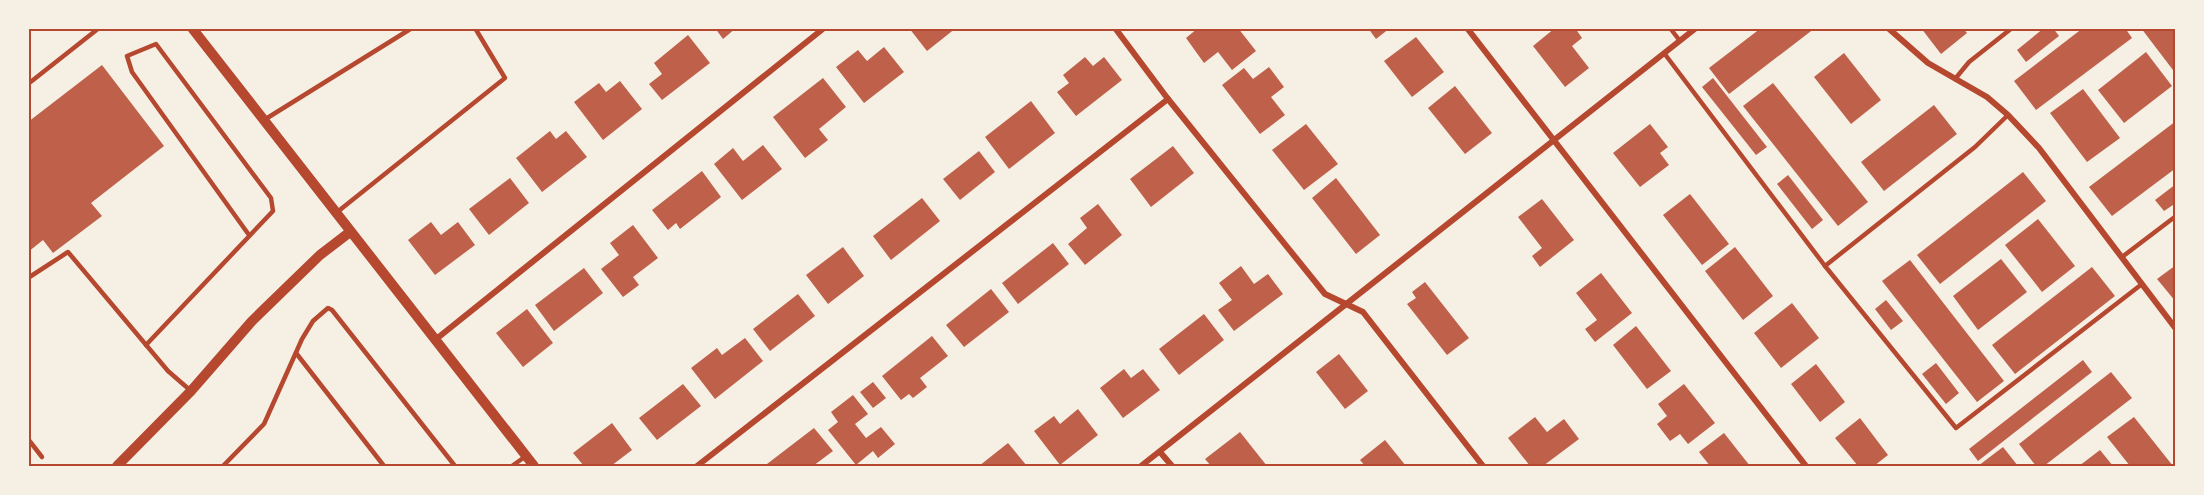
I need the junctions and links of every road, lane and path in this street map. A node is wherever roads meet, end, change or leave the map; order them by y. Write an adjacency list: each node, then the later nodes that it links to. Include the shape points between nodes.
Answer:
1 (99, 28): 15 (lane)
2 (192, 28): 18 (street)
3 (411, 28): 18 (lane)
4 (475, 28): 20 (lane, via 505,78)
5 (824, 28): 30 (street)
6 (1115, 28): 16 (street)
7 (1467, 28): 19 (street)
8 (1670, 28): 12 (lane)
9 (1696, 28): 12 (street)
10 (1888, 28): 14 (street, via 1928,63)
11 (2012, 28): 14 (lane, via 1969,62)
12 (1680, 41): 13 (street)
13 (1664, 53): 19 (street); 25 (lane)
14 (1955, 79): 17 (street)
15 (28, 84)
16 (1168, 99): 28 (street, via 1325,294); 44 (street)
17 (2008, 115): 24 (street, via 2039,148); 25 (lane, via 1975,147)
18 (264, 120): 20 (street)
19 (1554, 141): 28 (street); 48 (street)
20 (336, 213): 22 (street)
21 (2175, 216): 24 (lane)
22 (350, 232): 30 (street); 33 (street, via 252,321)
23 (249, 236): 23 (lane, via 273,211 271,198 156,44 127,56 132,72); 31 (lane)
24 (2122, 257): 27 (street)
25 (1825, 266): 27 (lane, via 1956,428)
26 (28, 278): 31 (lane, via 68,252)
27 (2142, 284): 29 (street)
28 (1346, 304): 35 (street); 47 (street, via 1363,312)
29 (2175, 329)
30 (435, 340): 36 (street)
31 (146, 345): 33 (lane)
32 (296, 354): 39 (lane, via 264,424); 40 (lane); 41 (lane, via 313,321 328,308 332,310)
33 (191, 391): 38 (street)
34 (28, 439): 37 (lane)
35 (1160, 452): 45 (street); 46 (street)
36 (526, 456): 42 (lane); 43 (street)
37 (42, 457)
38 (123, 465)
39 (223, 466)
40 (384, 466)
41 (455, 466)
42 (512, 466)
43 (534, 466)
44 (698, 466)
45 (1141, 466)
46 (1172, 466)
47 (1483, 466)
48 (1806, 466)

